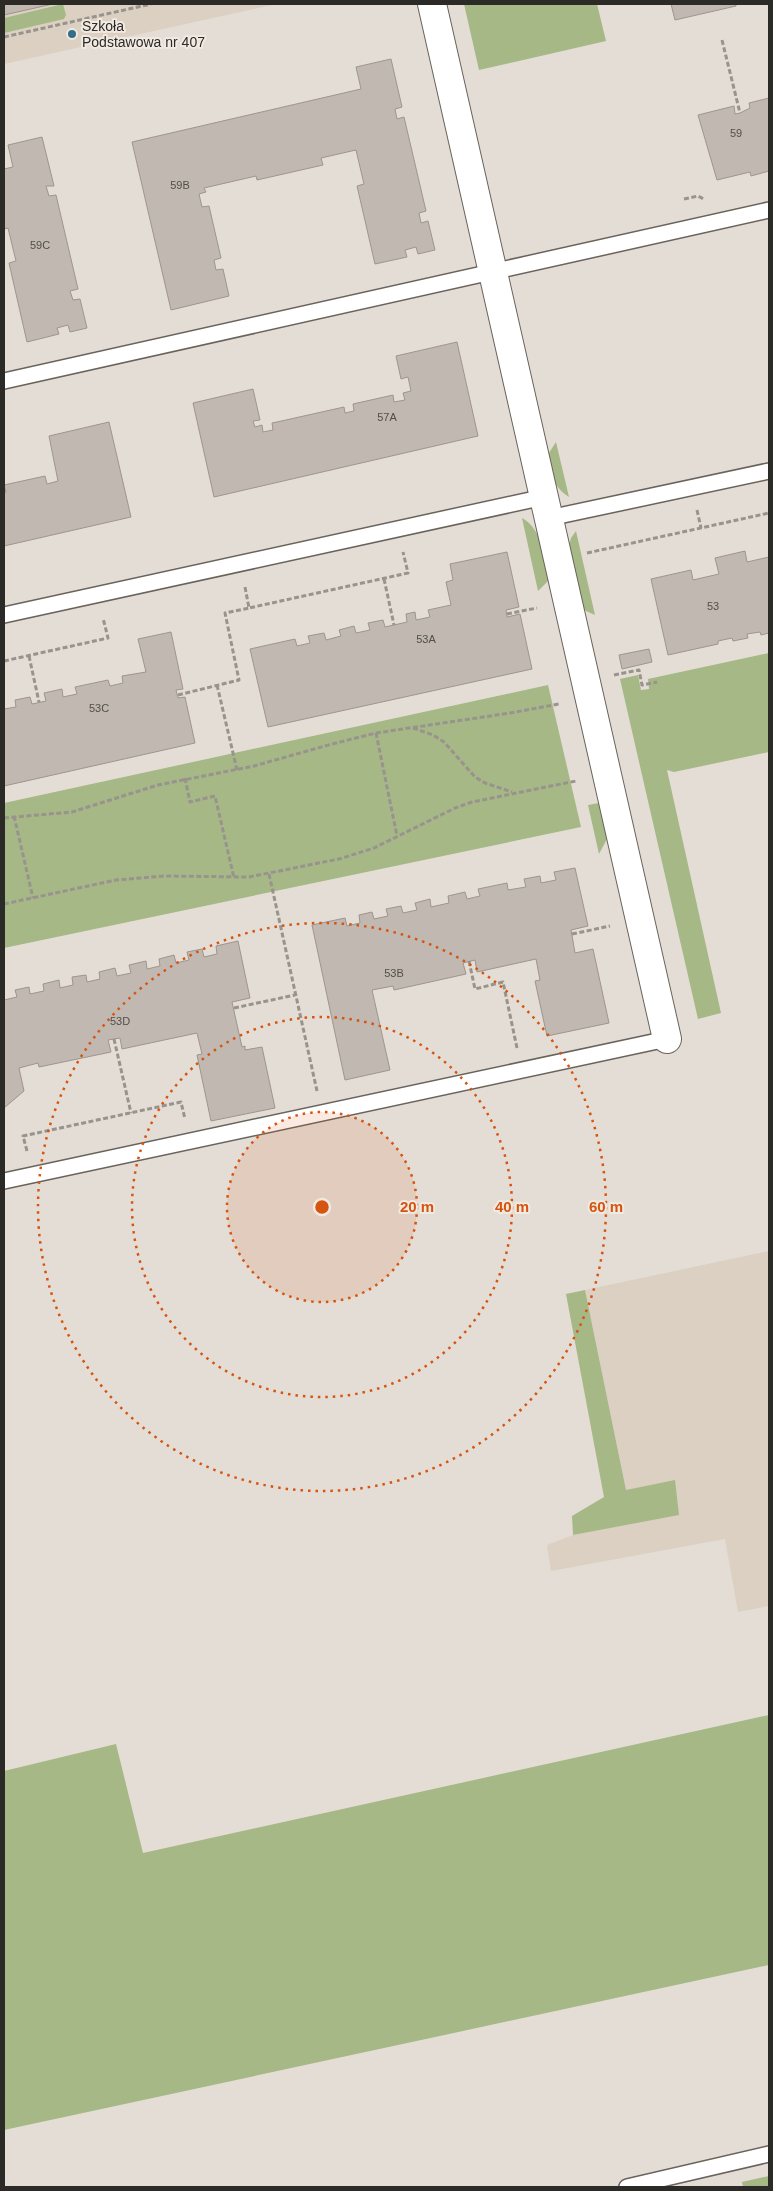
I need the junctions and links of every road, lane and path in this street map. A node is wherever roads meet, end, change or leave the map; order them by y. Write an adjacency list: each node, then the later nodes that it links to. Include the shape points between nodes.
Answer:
1 (151, 4): 3 (path)
2 (432, 4): 7 (street)
3 (4, 37)
4 (722, 40): 5 (path)
5 (740, 113)
6 (769, 210): 7 (lane)
7 (492, 272): 8 (lane); 10 (street)
8 (4, 381)
9 (769, 471): 10 (lane)
10 (546, 508): 20 (lane); 49 (street)
11 (769, 513): 13 (path)
12 (402, 546): 14 (path, via 408,573)
13 (586, 553)
14 (384, 579): 16 (path); 21 (path)
15 (243, 581): 16 (path)
16 (249, 608): 26 (path, via 225,613 240,680)
17 (537, 608): 19 (path)
18 (102, 611): 22 (path, via 108,638)
19 (507, 614)
20 (4, 615)
21 (394, 625)
22 (29, 656): 23 (path); 28 (path)
23 (4, 661)
24 (614, 675): 25 (path, via 639,670 642,685)
25 (657, 682)
26 (217, 685): 27 (path); 32 (path)
27 (178, 694)
28 (39, 702)
29 (559, 704): 30 (path)
30 (410, 728): 31 (path); 35 (path, via 434,735 444,742 475,777 495,788)
31 (376, 733): 32 (path); 38 (path)
32 (236, 770): 33 (path)
33 (184, 778): 36 (path, via 72,812); 40 (path, via 190,802 215,796)
34 (576, 781): 35 (path)
35 (515, 792): 38 (path, via 455,808)
36 (14, 816): 37 (path); 41 (path)
37 (4, 818)
38 (397, 836): 39 (path, via 356,854)
39 (269, 874): 40 (path); 46 (path)
40 (234, 878): 41 (path, via 186,876 116,880)
41 (33, 898): 42 (path)
42 (4, 904)
43 (610, 926): 44 (path)
44 (572, 934)
45 (469, 961): 50 (path, via 475,988 503,982)
46 (296, 995): 47 (path); 51 (path)
47 (234, 1008)
48 (114, 1039): 52 (path)
49 (667, 1039): 55 (lane)
50 (518, 1054)
51 (318, 1097)
52 (131, 1113): 53 (path, via 181,1102); 54 (path, via 23,1136)
53 (186, 1125)
54 (28, 1159)
55 (4, 1182)
56 (769, 2154): 57 (lane)
57 (627, 2187)

